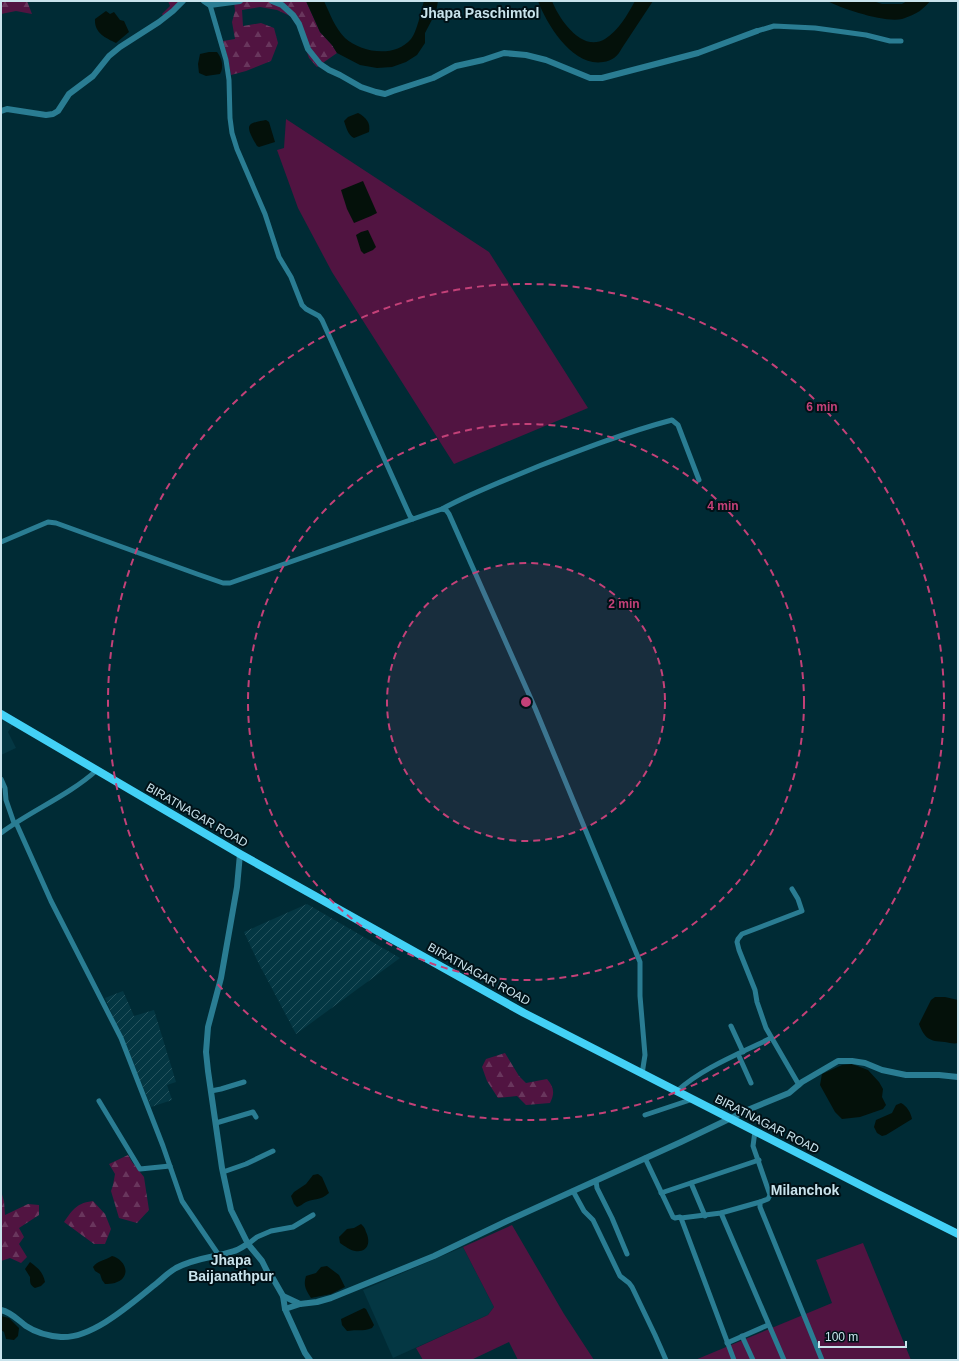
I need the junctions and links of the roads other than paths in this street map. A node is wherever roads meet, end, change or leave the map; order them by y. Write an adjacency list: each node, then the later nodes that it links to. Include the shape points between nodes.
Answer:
1 (183, 1): 8 (street, via 159,22 109,56 94,76 70,94 58,111 46,115 7,109)
2 (204, 1): 5 (street)
3 (240, 1): 5 (street)
4 (272, 1): 6 (street, via 282,5 300,24 308,50 320,64 361,87 385,94 433,78 456,66 504,53 546,60 590,78 602,78 698,53)
5 (210, 5): 11 (street, via 226,60 232,133 270,227 279,257 291,277 302,305 322,320)
6 (757, 31): 7 (street, via 774,26 815,28)
7 (901, 41)
8 (1, 111)
9 (699, 480): 10 (street, via 678,425 672,420 571,454 484,488)
10 (442, 509): 11 (street); 23 (street, via 449,514 535,708 640,962 645,1055)
11 (413, 519): 12 (street, via 230,583 191,572 56,523 48,522)
12 (1, 542)
13 (1, 714): 14 (main road, BIRATNAGAR ROAD)
14 (97, 770): 16 (street, via 75,788); 18 (main road, BIRATNAGAR ROAD)
15 (1, 779): 16 (street)
16 (14, 823): 17 (street); 40 (street, via 118,1033)
17 (1, 833)
18 (240, 854): 23 (main road, BIRATNAGAR ROAD, via 524,1013); 28 (street, via 237,887 222,971 208,1027 206,1052)
19 (792, 889): 21 (street, via 802,911 742,934 737,942)
20 (731, 1026): 22 (street)
21 (771, 1038): 22 (street); 27 (street)
22 (740, 1053): 26 (street); 29 (street, via 707,1069)
23 (642, 1074): 29 (main road, BIRATNAGAR ROAD)
24 (958, 1077): 27 (street, via 900,1074 866,1064 838,1061)
25 (244, 1082): 28 (street)
26 (751, 1083)
27 (799, 1085): 34 (street, via 789,1093)
28 (211, 1091): 35 (street)
29 (677, 1091): 30 (main road, BIRATNAGAR ROAD)
30 (693, 1099): 32 (street); 34 (main road, BIRATNAGAR ROAD)
31 (99, 1101): 40 (street, via 140,1169)
32 (645, 1115)
33 (256, 1117): 35 (street, via 253,1112)
34 (731, 1119): 36 (main road, BIRATNAGAR ROAD); 38 (street)
35 (216, 1124): 41 (street)
36 (755, 1131): 39 (street, via 753,1146); 51 (main road, BIRATNAGAR ROAD)
37 (273, 1151): 41 (street)
38 (645, 1158): 42 (street); 45 (street)
39 (759, 1160): 43 (street); 46 (street, via 770,1195 768,1199)
40 (170, 1166): 53 (street, via 182,1201)
41 (223, 1172): 52 (street, via 231,1210)
42 (596, 1181): 44 (street); 54 (street)
43 (691, 1183): 45 (street); 49 (street)
44 (573, 1191): 56 (street, via 434,1256 331,1298); 63 (street, via 584,1211 593,1220 620,1276 632,1287)
45 (661, 1193): 50 (street, via 673,1217)
46 (760, 1202): 47 (street); 67 (street)
47 (721, 1213): 49 (street); 59 (street)
48 (313, 1215): 52 (street, via 293,1226 257,1237)
49 (704, 1216): 50 (street)
50 (681, 1218): 61 (street)
51 (958, 1234)
52 (248, 1244): 53 (street, via 235,1251); 55 (street, via 262,1261)
53 (218, 1254): 58 (street, via 174,1269 110,1319 91,1330 75,1335 61,1337 34,1330 9,1312)
54 (627, 1254)
55 (283, 1296): 56 (street); 57 (street)
56 (300, 1304): 57 (street)
57 (285, 1309): 62 (street)
58 (1, 1310)
59 (768, 1325): 60 (street); 66 (street)
60 (742, 1336): 61 (street); 65 (street)
61 (727, 1343): 64 (street)
62 (310, 1360)
63 (666, 1360)
64 (734, 1360)
65 (753, 1360)
66 (784, 1360)
67 (822, 1360)

